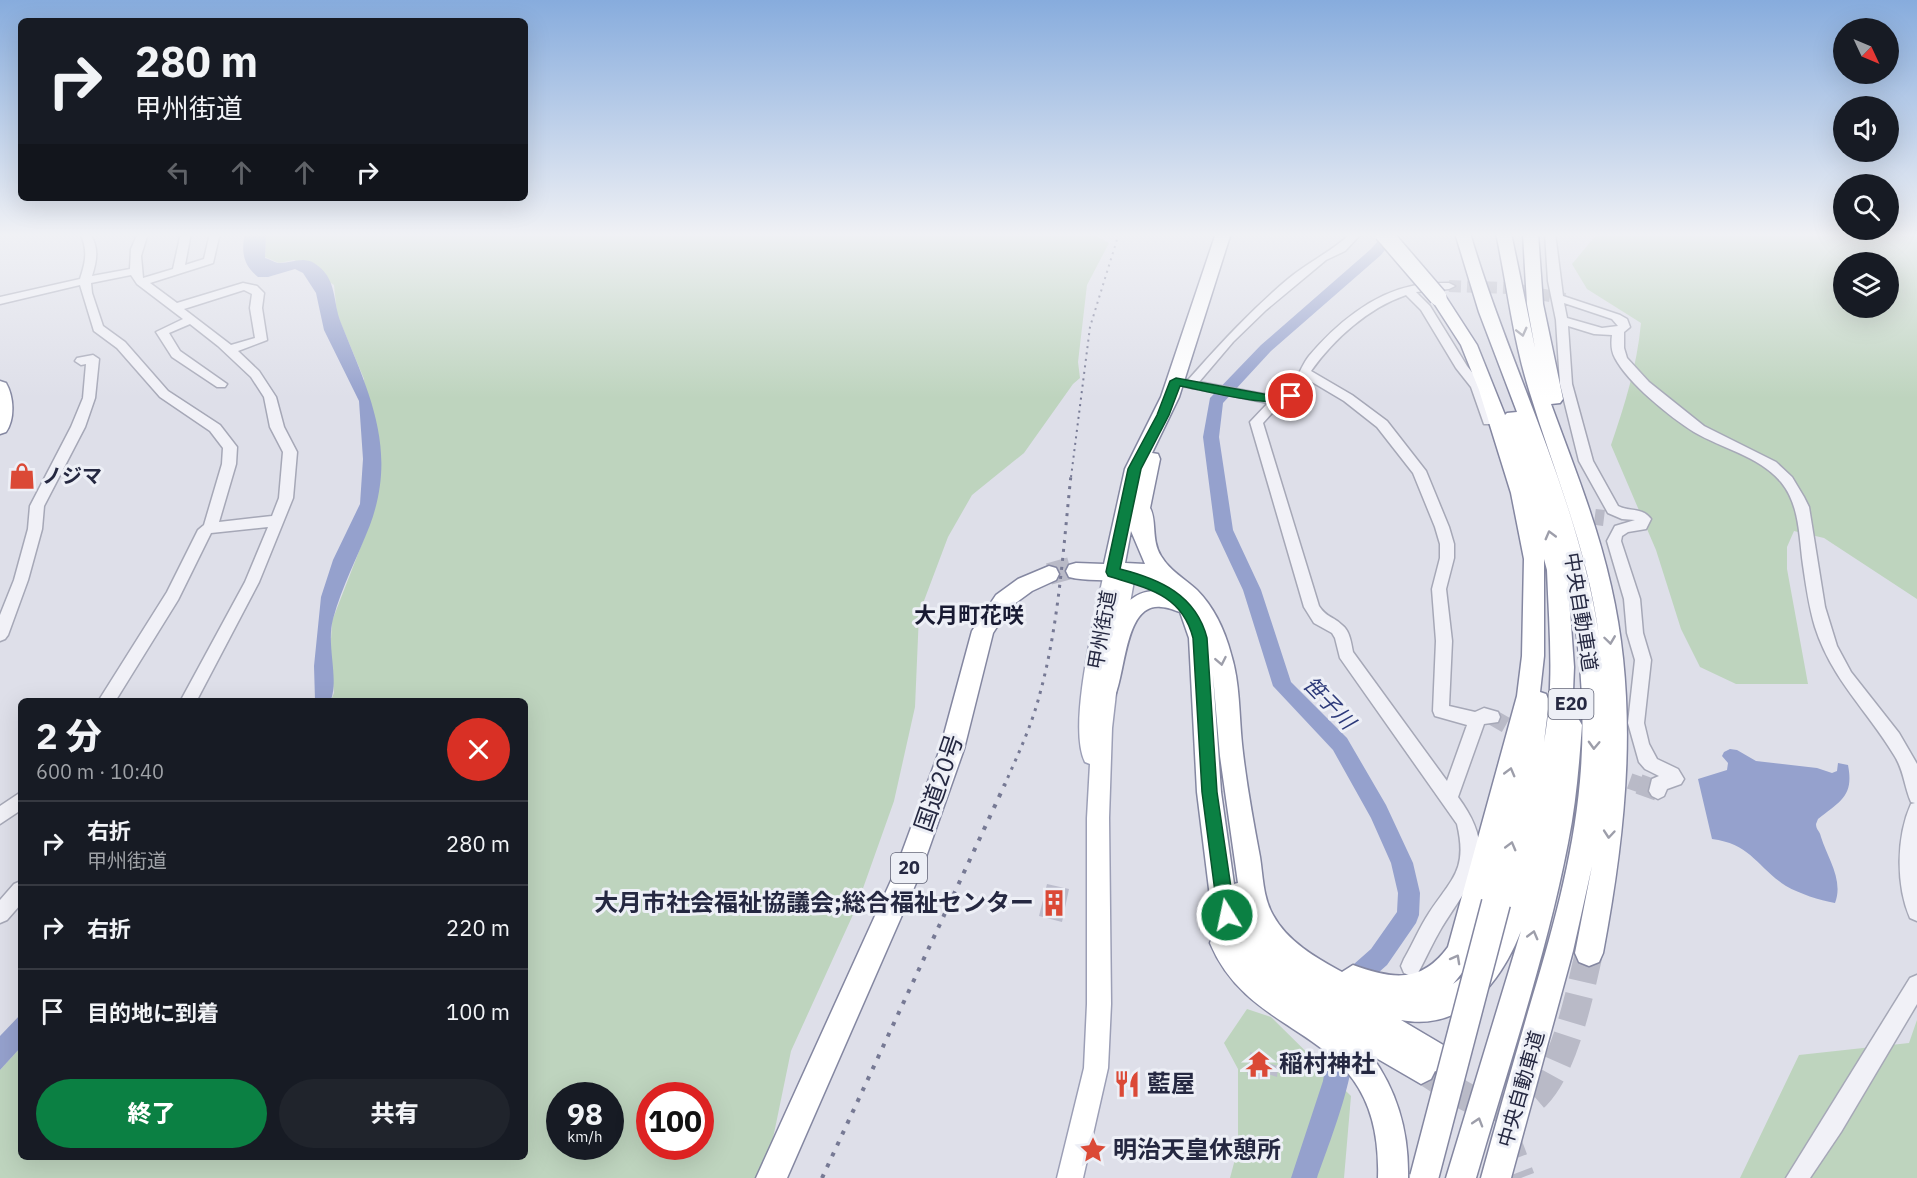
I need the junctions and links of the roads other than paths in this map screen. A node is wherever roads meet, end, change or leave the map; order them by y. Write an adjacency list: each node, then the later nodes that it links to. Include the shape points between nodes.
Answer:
1 (55, 288): 18 (street)
2 (86, 288): 36 (street, via 98,328 121,345 164,394 215,428 230,447 229,464)
3 (151, 288): 19 (street)
4 (237, 288): 19 (street)
5 (253, 288): 23 (street, via 258,292 261,340)
6 (1209, 288): 26 (highway, 甲州街道)
7 (1284, 288): 26 (street)
8 (1440, 288): 16 (highway, bridge)
9 (1468, 288): 39 (highway, 中央自動車道 / E20, one-way to 9, via 1539,498)
10 (1479, 288): 32 (highway, 中央自動車道 / E20)
11 (1502, 288): 32 (highway, via 1506,338)
12 (1513, 288): 44 (highway, one-way to 44, via 1528,356 1577,500)
13 (1534, 288): 44 (highway, via 1558,417 1593,536)
14 (1556, 288): 21 (street)
15 (1408, 290): 16 (street); 25 (street, via 1381,302 1337,333); 33 (street, via 1426,308 1477,386)
16 (1444, 292): 38 (highway, via 1478,365 1512,461)
17 (1565, 299): 22 (street, via 1616,317 1624,327)
18 (0, 301)
19 (175, 308): 20 (street)
20 (192, 319): 23 (street); 27 (street, via 162,332 176,354)
21 (1562, 320): 22 (street, via 1596,330); 49 (street, via 1566,384 1586,461 1613,509 1644,519 1641,525 1623,527 1614,535 1614,541 1632,599 1635,633 1643,660 1636,723 1641,744 1651,764 1675,779 1658,784)
22 (1618, 331): 50 (street, via 1616,346 1622,361 1673,411 1764,461 1795,491 1802,507 1826,638 1839,666 1891,733 1910,766)
23 (229, 350): 35 (street, via 264,385 277,427 290,452 289,484)
24 (81, 361): 45 (street, via 93,359 89,398 37,506 21,580)
25 (1304, 372): 29 (street, via 1291,396); 51 (street, via 1382,424 1419,471 1447,544 1439,589 1444,641 1441,711 1484,718)
26 (1184, 383): 29 (street); 30 (highway, 甲州街道)
27 (221, 384)
28 (0, 387): 31 (highway, via 4,408)
29 (1273, 399): 51 (street, via 1271,409 1256,422 1312,606 1319,619 1342,636 1351,663)
30 (1163, 415): 34 (highway, 甲州街道); 37 (highway, 甲州街道, via 1134,469)
31 (0, 428)
32 (1545, 462): 69 (highway, 中央自動車道 / E20, one-way to 69, via 1587,618 1594,750 1572,901)
33 (1505, 469)
34 (1145, 484): 40 (highway, 甲州街道); 42 (highway, via 1143,538 1154,562)
35 (278, 521): 36 (street); 48 (street, via 252,582)
36 (210, 528): 47 (street, via 205,530 169,604)
37 (1122, 531): 40 (highway, 甲州街道); 40 (highway, via 1105,554 1077,569)
38 (1534, 552): 62 (highway, one-way to 38, via 1440,979 1452,968 1466,939 1528,696 1533,656); 67 (highway, one-way to 38, bridge, via 1535,736 1541,658)
39 (1557, 565): 62 (highway, via 1563,652 1559,718 1519,898 1497,956 1485,976 1466,993 1451,1002); 68 (highway, 中央自動車道 / E20, one-way to 39, via 1539,912 1565,789 1571,700 1566,613)
40 (1122, 572): 42 (highway, via 1143,570); 43 (highway, via 1155,585); 46 (main road, 甲州街道); 55 (main road, 甲州街道, via 1088,714)
41 (1049, 574): 64 (highway, 国道20号 / 20, via 1003,601 984,631 952,749 907,874)
42 (1170, 580): 60 (highway, one-way to 60, via 1204,614 1223,666 1236,793 1233,866 1244,919 1261,950)
43 (1183, 605): 46 (highway, via 1155,597 1132,607 1122,627); 60 (highway, via 1200,638 1209,792 1204,840 1209,898 1219,937 1254,984)
44 (1606, 613): 59 (highway, one-way to 59, via 1615,679 1613,800 1601,898)
45 (0, 635)
46 (1106, 691): 55 (main road, 甲州街道)
47 (108, 698)
48 (190, 698)
49 (1658, 791)
50 (1917, 796)
51 (1449, 799): 62 (street, via 1465,821 1472,846 1471,863 1459,888 1438,915)
52 (18, 802): 54 (street)
53 (1917, 810): 57 (street, via 1909,860 1909,881)
54 (0, 816)
55 (1098, 818): 65 (main road, 甲州街道, via 1096,1068)
56 (12, 893): 58 (street)
57 (1917, 912)
58 (0, 914)
59 (1589, 953)
60 (1298, 980): 62 (highway, via 1397,1007); 63 (highway); 66 (highway, via 1324,1031 1371,1077 1389,1119 1394,1142)
61 (1917, 985): 70 (street)
62 (1413, 988)
63 (1424, 1060)
64 (771, 1178)
65 (1070, 1178)
66 (1393, 1178)
67 (1424, 1178)
68 (1461, 1178)
69 (1496, 1178)
70 (1797, 1178)

